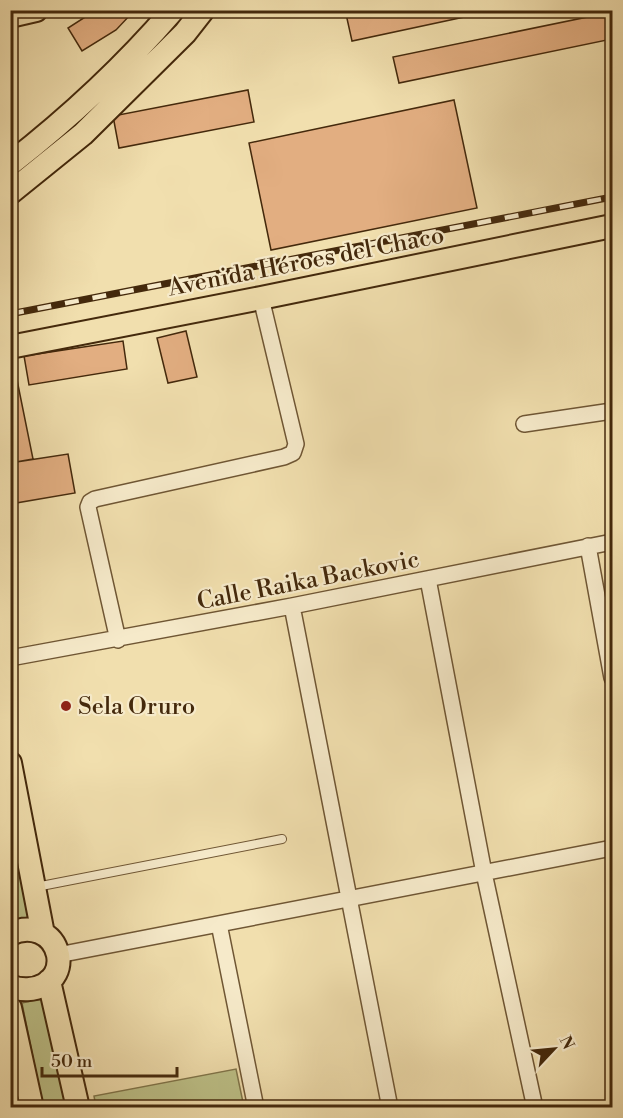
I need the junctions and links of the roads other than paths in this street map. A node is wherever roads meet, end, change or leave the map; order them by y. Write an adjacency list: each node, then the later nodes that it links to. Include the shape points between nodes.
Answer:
1 (36, 10): 4 (main road)
2 (173, 10): 5 (main road, via 131,57)
3 (203, 10): 6 (main road, via 185,33 83,134)
4 (10, 16)
5 (10, 164)
6 (10, 193)
7 (612, 226): 8 (main road, Avenida Héroes del Chaco)
8 (261, 298): 9 (main road, Avenida Héroes del Chaco); 16 (street, via 296,444 293,453 90,501 88,507)
9 (10, 347)
10 (612, 411): 11 (street)
11 (524, 424)
12 (612, 542): 13 (street, Calle Raika Backovic)
13 (588, 546): 14 (street, Calle Raika Backovic); 18 (street)
14 (428, 579): 15 (street, Calle Raika Backovic); 22 (street)
15 (292, 606): 16 (street, Calle Raika Backovic); 24 (street)
16 (118, 640): 17 (street, Calle Raika Backovic)
17 (10, 658)
18 (612, 678)
19 (10, 762): 23 (main road)
20 (282, 839): 23 (lane)
21 (612, 848): 22 (street)
22 (484, 873): 24 (street); 36 (street)
23 (34, 888): 27 (main road)
24 (349, 898): 25 (street); 35 (street)
25 (219, 924): 28 (street); 34 (street)
26 (10, 934): 27 (main road, via 28,929)
27 (43, 934): 28 (main road)
28 (58, 955): 29 (main road)
29 (50, 981): 30 (main road, via 27,991); 33 (main road)
30 (10, 986)
31 (10, 1008): 32 (main road)
32 (32, 1107)
33 (78, 1107)
34 (256, 1107)
35 (390, 1107)
36 (535, 1107)

